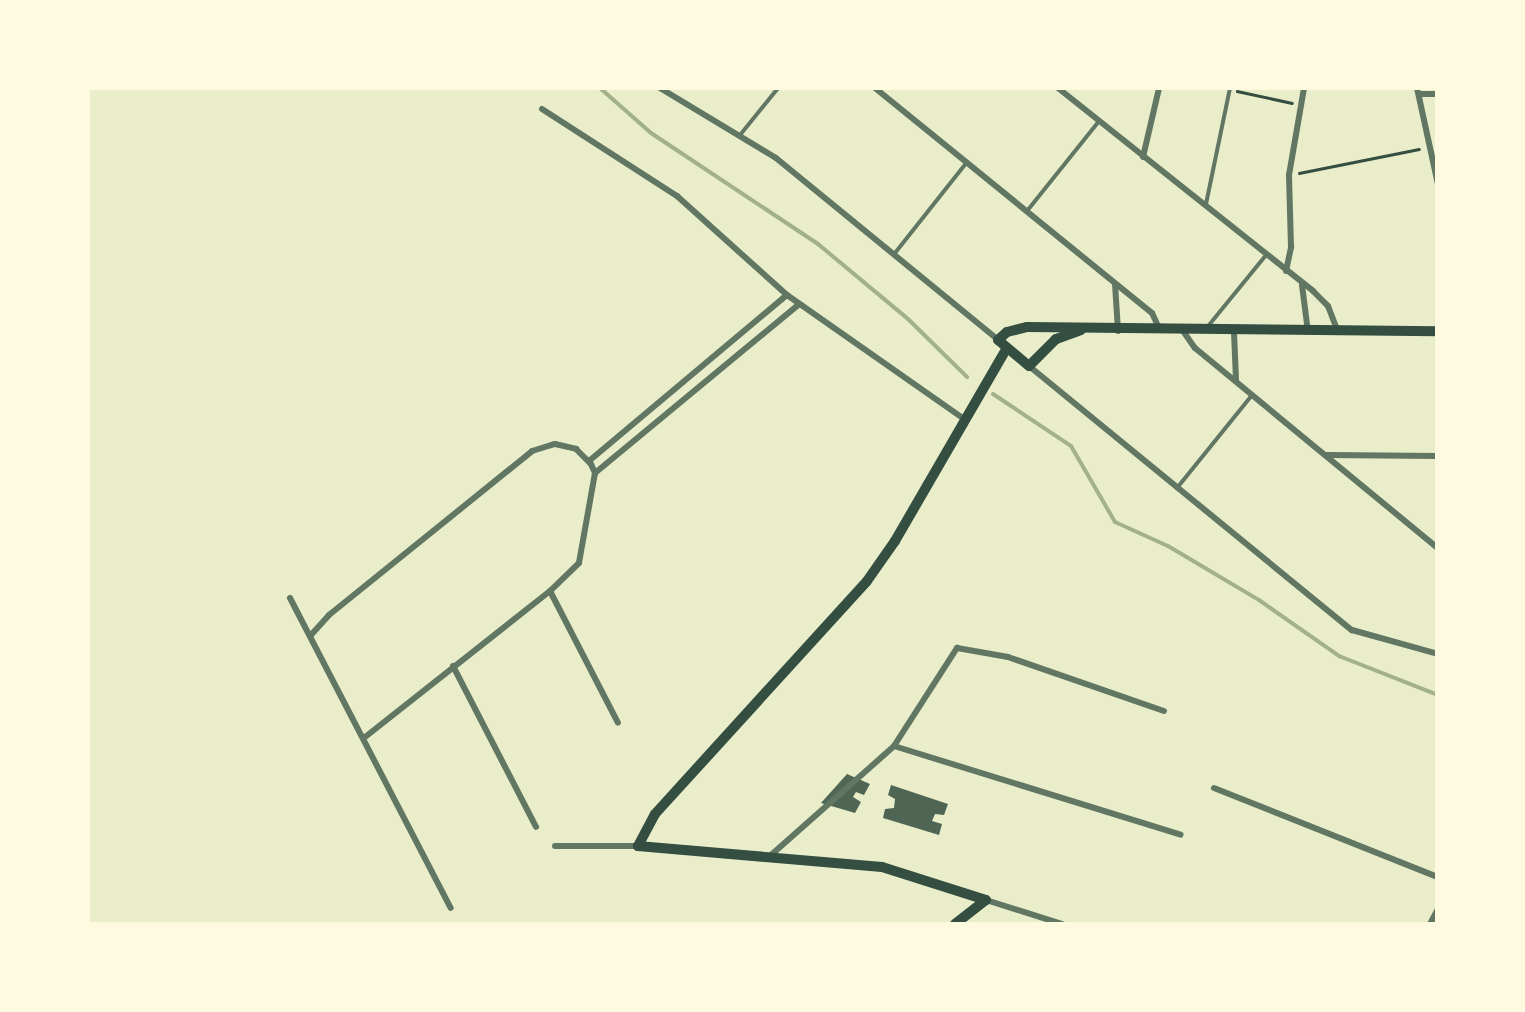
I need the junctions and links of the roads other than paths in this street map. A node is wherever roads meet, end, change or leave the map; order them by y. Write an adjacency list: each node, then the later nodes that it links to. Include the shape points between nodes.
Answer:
1 (662, 88): 12 (street)
2 (778, 88): 12 (lane)
3 (875, 88): 14 (street)
4 (1058, 88): 11 (street)
5 (1159, 88): 13 (street)
6 (1230, 88): 16 (lane)
7 (1304, 88): 20 (street, via 1290,175)
8 (1418, 91): 9 (street); 15 (street)
9 (1438, 94)
10 (542, 110): 23 (street, via 677,196)
11 (1100, 122): 13 (street); 17 (lane)
12 (740, 134): 18 (street)
13 (1143, 158): 16 (street)
14 (967, 162): 17 (street); 18 (lane)
15 (1438, 184)
16 (1204, 208): 19 (street)
17 (1027, 211): 21 (street)
18 (894, 254): 34 (street)
19 (1266, 255): 20 (street); 29 (lane)
20 (1286, 271): 22 (street)
21 (1115, 282): 26 (street); 27 (street, via 1152,313)
22 (1302, 284): 32 (street); 33 (street, via 1328,306)
23 (787, 295): 24 (street); 41 (street)
24 (799, 304): 38 (street); 42 (street)
25 (1081, 330): 26 (main road); 34 (main road, via 1021,328); 35 (main road, via 1056,340)
26 (1118, 331): 27 (main road)
27 (1160, 331): 28 (main road)
28 (1182, 331): 29 (main road); 36 (street)
29 (1204, 332): 30 (main road)
30 (1234, 332): 32 (main road); 36 (street)
31 (1438, 332): 33 (main road)
32 (1308, 333): 33 (main road)
33 (1338, 333)
34 (1003, 344): 35 (main road); 38 (main road)
35 (1029, 366): 43 (street)
36 (1236, 381): 37 (street)
37 (1252, 395): 39 (street); 43 (lane)
38 (964, 419): 59 (main road, via 867,582 654,814)
39 (1326, 455): 40 (street); 44 (street)
40 (1438, 456)
41 (590, 462): 42 (street); 47 (street, via 576,449 554,444 532,451)
42 (595, 473): 45 (street, via 578,563)
43 (1177, 488): 48 (street, via 1352,630)
44 (1438, 548)
45 (550, 591): 49 (street); 51 (street)
46 (290, 598): 47 (street)
47 (311, 635): 52 (street)
48 (1438, 654)
49 (453, 666): 52 (street); 55 (street)
50 (1164, 711): 53 (street, via 957,648)
51 (618, 723)
52 (366, 737): 64 (street)
53 (894, 746): 56 (street); 57 (street)
54 (1214, 788): 62 (street)
55 (536, 827)
56 (798, 835): 60 (street); 61 (street)
57 (1181, 835)
58 (555, 846): 59 (street)
59 (638, 846): 60 (main road)
60 (771, 855): 61 (main road)
61 (798, 858): 63 (main road, via 882,867)
62 (1438, 877)
63 (986, 900): 66 (main road); 67 (street)
64 (451, 908)
65 (1438, 909): 68 (street)
66 (955, 924)
67 (1062, 924)
68 (1430, 924)

